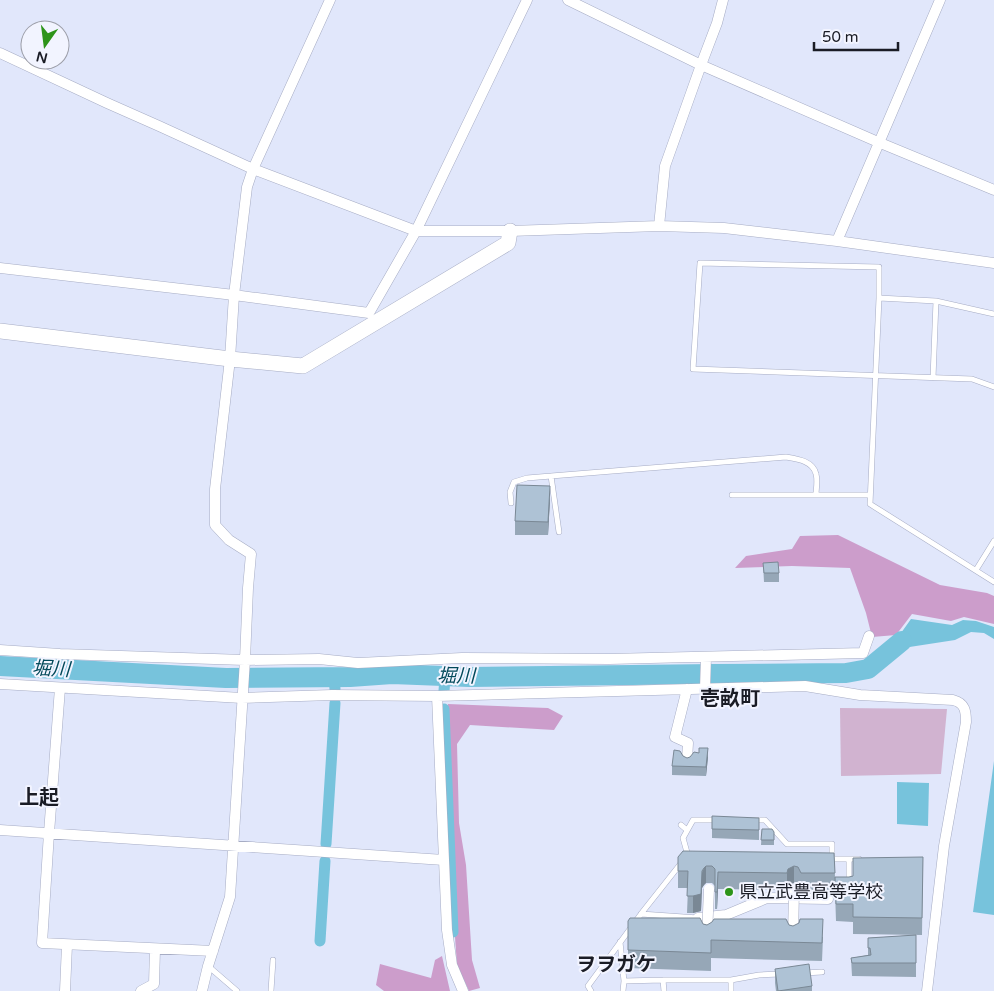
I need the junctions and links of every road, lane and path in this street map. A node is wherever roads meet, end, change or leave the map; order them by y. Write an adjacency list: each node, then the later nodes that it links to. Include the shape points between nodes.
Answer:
1 (330, 0): 9 (street)
2 (527, 0): 12 (street)
3 (568, 0): 7 (street)
4 (723, 0): 7 (street, via 718,23)
5 (940, 0): 8 (street)
6 (0, 53): 9 (street)
7 (701, 65): 8 (street); 11 (street, via 664,166)
8 (878, 142): 10 (street); 14 (street)
9 (253, 169): 12 (street); 17 (street, via 247,187)
10 (994, 190)
11 (659, 226): 13 (street); 14 (street, via 724,228)
12 (416, 231): 13 (street); 17 (street, via 369,312)
13 (510, 231): 22 (street, via 508,243 303,366)
14 (837, 241): 15 (street)
15 (994, 263)
16 (0, 268): 17 (street)
17 (234, 295): 22 (street)
18 (879, 298): 19 (lane); 23 (lane); 23 (lane, via 879,267 700,263 692,369)
19 (936, 301): 20 (lane); 24 (lane)
20 (994, 314)
21 (0, 332): 22 (street)
22 (230, 359): 38 (street, via 214,525 229,540 251,554)
23 (877, 376): 24 (lane); 29 (lane)
24 (934, 378): 25 (lane, via 972,379)
25 (994, 387)
26 (551, 476): 28 (lane, via 786,457 812,466 816,474); 30 (lane, via 514,482); 31 (lane)
27 (732, 495): 28 (lane)
28 (816, 495): 29 (lane)
29 (870, 495): 33 (lane, via 870,504)
30 (511, 502)
31 (559, 532)
32 (994, 541): 33 (lane)
33 (976, 570): 34 (lane)
34 (994, 582)
35 (869, 636): 37 (street, via 863,652)
36 (0, 650): 38 (street)
37 (706, 657): 38 (street, via 462,658 358,663 320,659); 42 (street)
38 (245, 660): 44 (street)
39 (0, 684): 40 (street)
40 (60, 688): 44 (street); 51 (street)
41 (687, 689): 42 (street); 43 (street); 45 (street, via 675,737 688,743)
42 (705, 689): 90 (street, via 805,686 860,695 953,700 962,704 966,722 944,846)
43 (437, 696): 44 (street); 59 (street)
44 (242, 698): 52 (street)
45 (687, 760)
46 (720, 820): 50 (lane, via 693,820)
47 (747, 820): 56 (lane, via 765,820 787,844 832,844)
48 (681, 825): 50 (lane)
49 (0, 830): 51 (street)
50 (687, 830): 53 (lane, via 683,838)
51 (49, 833): 52 (street); 69 (street, via 42,943)
52 (234, 846): 59 (street); 71 (street, via 230,897)
53 (688, 856): 54 (lane); 64 (lane)
54 (697, 856)
55 (823, 859): 56 (lane)
56 (832, 859): 57 (lane)
57 (849, 859): 58 (lane); 62 (lane)
58 (869, 859)
59 (444, 860): 85 (street, via 452,965)
60 (708, 889): 66 (street, bridge)
61 (794, 890): 67 (street, bridge)
62 (849, 890)
63 (828, 900): 65 (street, via 766,898 726,915)
64 (641, 914): 65 (lane); 68 (lane)
65 (698, 918)
66 (707, 936)
67 (793, 937)
68 (620, 941): 79 (lane); 86 (lane, via 588,986)
69 (67, 945): 70 (street); 80 (street)
70 (155, 949): 71 (street); 81 (street, via 154,984)
71 (213, 951): 73 (street)
72 (273, 960): 84 (lane)
73 (208, 966): 82 (street); 83 (lane)
74 (822, 972): 75 (lane)
75 (795, 973)
76 (786, 974): 78 (lane)
77 (663, 980): 78 (lane); 79 (lane); 88 (lane)
78 (731, 980): 89 (lane)
79 (624, 981): 87 (lane)
80 (65, 991)
81 (141, 991)
82 (202, 991)
83 (238, 991)
84 (271, 991)
85 (463, 991)
86 (591, 991)
87 (623, 991)
88 (664, 991)
89 (731, 991)
90 (927, 991)

